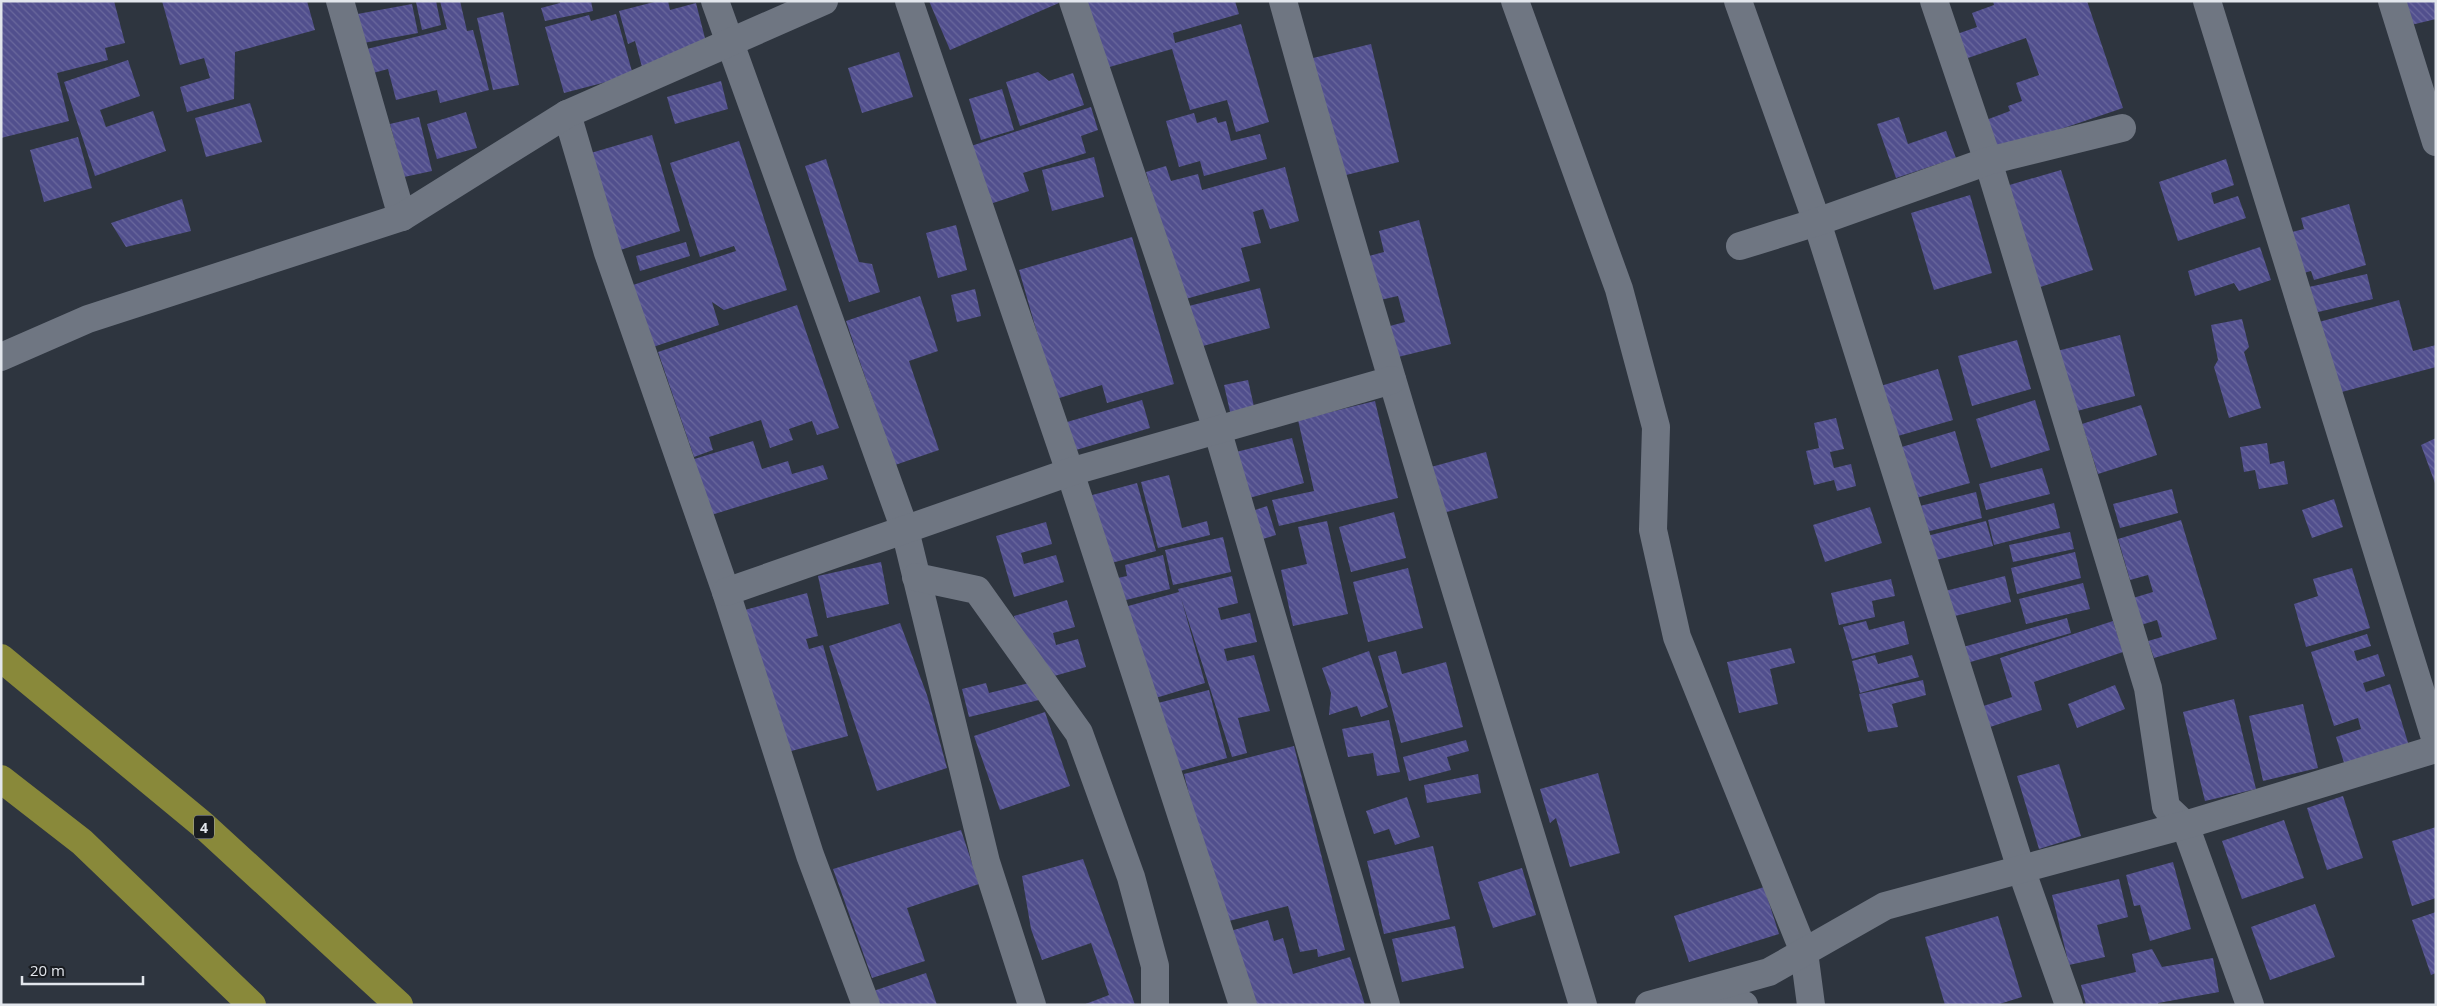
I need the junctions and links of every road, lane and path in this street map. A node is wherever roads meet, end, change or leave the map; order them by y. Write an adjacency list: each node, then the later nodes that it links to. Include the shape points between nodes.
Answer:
1 (340, 1): 17 (street)
2 (716, 1): 12 (street)
3 (824, 1): 12 (street)
4 (909, 1): 23 (street)
5 (1072, 1): 22 (street)
6 (1284, 1): 21 (street)
7 (1515, 1): 33 (street, via 1620,289 1656,427 1653,530 1677,637)
8 (1738, 1): 18 (street)
9 (1934, 1): 16 (street)
10 (2207, 1): 28 (street)
11 (2392, 1): 15 (street)
12 (729, 44): 13 (street); 24 (street)
13 (567, 114): 17 (street); 26 (street, via 608,253)
14 (2122, 128): 16 (street)
15 (2436, 142)
16 (1988, 161): 18 (street); 31 (street, via 2148,688 2166,807)
17 (402, 217): 20 (street, via 88,319)
18 (1816, 222): 19 (street); 32 (street)
19 (1740, 246)
20 (1, 358)
21 (1392, 380): 22 (street); 42 (street)
22 (1218, 429): 23 (street); 41 (street)
23 (1070, 472): 24 (street); 40 (street)
24 (905, 530): 25 (street); 26 (street)
25 (916, 577): 38 (street, via 986,862); 39 (street, via 977,590 1079,733 1131,877 1155,966)
26 (726, 592): 37 (street, via 810,855)
27 (1, 658): 36 (highway, 4, via 203,826)
28 (2436, 741)
29 (2436, 749): 31 (street)
30 (1, 779): 35 (highway, via 82,842)
31 (2185, 825): 32 (street); 47 (street)
32 (2021, 869): 33 (street, via 1885,906); 46 (street)
33 (1804, 952): 34 (street, via 1769,972); 45 (street)
34 (1706, 990): 43 (street); 44 (street)
35 (252, 1005)
36 (399, 1005)
37 (866, 1005)
38 (1032, 1005)
39 (1155, 1005)
40 (1243, 1005)
41 (1386, 1005)
42 (1583, 1005)
43 (1650, 1005)
44 (1744, 1005)
45 (1811, 1005)
46 (2069, 1005)
47 (2250, 1005)

